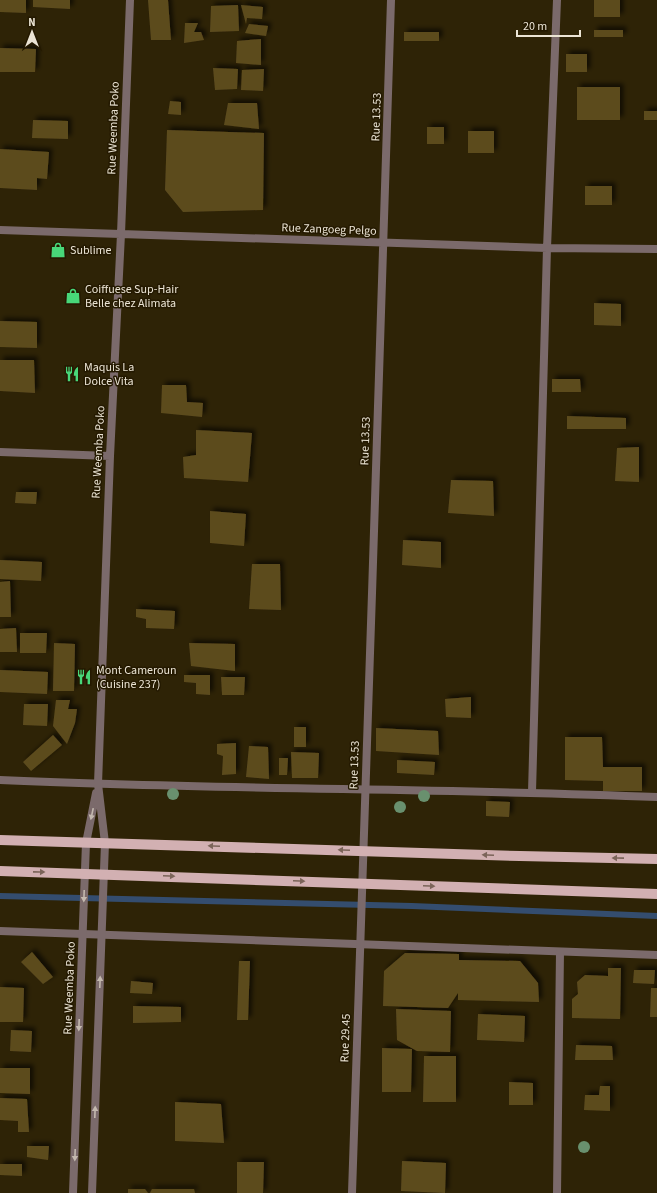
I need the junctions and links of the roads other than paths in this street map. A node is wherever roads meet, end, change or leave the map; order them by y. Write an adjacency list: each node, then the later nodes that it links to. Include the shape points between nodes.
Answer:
1 (130, 0): 5 (street, Rue Weemba Poko)
2 (391, 0): 6 (street, Rue 13.53)
3 (557, 0): 7 (street)
4 (0, 230): 5 (street, Rue Zangoeg Pelgo)
5 (121, 234): 6 (street, Rue Zangoeg Pelgo); 10 (street, Rue Weemba Poko)
6 (385, 242): 7 (street, Rue Zangoeg Pelgo); 13 (street, Rue 13.53)
7 (547, 248): 8 (street, Rue Zangoeg Pelgo); 14 (street)
8 (657, 249)
9 (0, 452): 10 (street)
10 (110, 456): 12 (street, Rue Weemba Poko)
11 (0, 780): 12 (street)
12 (98, 784): 13 (street); 17 (street, Rue Weemba Poko, one-way to 17); 18 (street, Rue Weemba Poko)
13 (365, 790): 14 (street); 19 (street, Rue 13.53)
14 (532, 792): 15 (street)
15 (657, 797)
16 (0, 840): 17 (main road)
17 (86, 843): 18 (main road); 22 (street, Rue Weemba Poko)
18 (105, 843): 19 (main road, one-way to 18); 23 (street, Rue Weemba Poko)
19 (363, 851): 20 (main road, one-way to 19); 24 (street, Rue 13.53)
20 (657, 859)
21 (0, 871): 22 (main road, one-way to 22)
22 (85, 874): 23 (main road); 27 (street, Rue Weemba Poko, one-way to 27)
23 (103, 874): 24 (main road, one-way to 24); 28 (street, Rue Weemba Poko)
24 (362, 883): 25 (main road, one-way to 25); 29 (street, Rue 29.45)
25 (657, 894)
26 (0, 932): 27 (street)
27 (83, 934): 28 (street); 32 (street, Rue Weemba Poko, one-way to 32)
28 (101, 935): 29 (street); 33 (street, Rue Weemba Poko, one-way to 28)
29 (360, 945): 30 (street); 34 (street, Rue 29.45)
30 (560, 952): 31 (street); 35 (street)
31 (657, 956)
32 (73, 1193)
33 (92, 1193)
34 (352, 1193)
35 (557, 1193)

